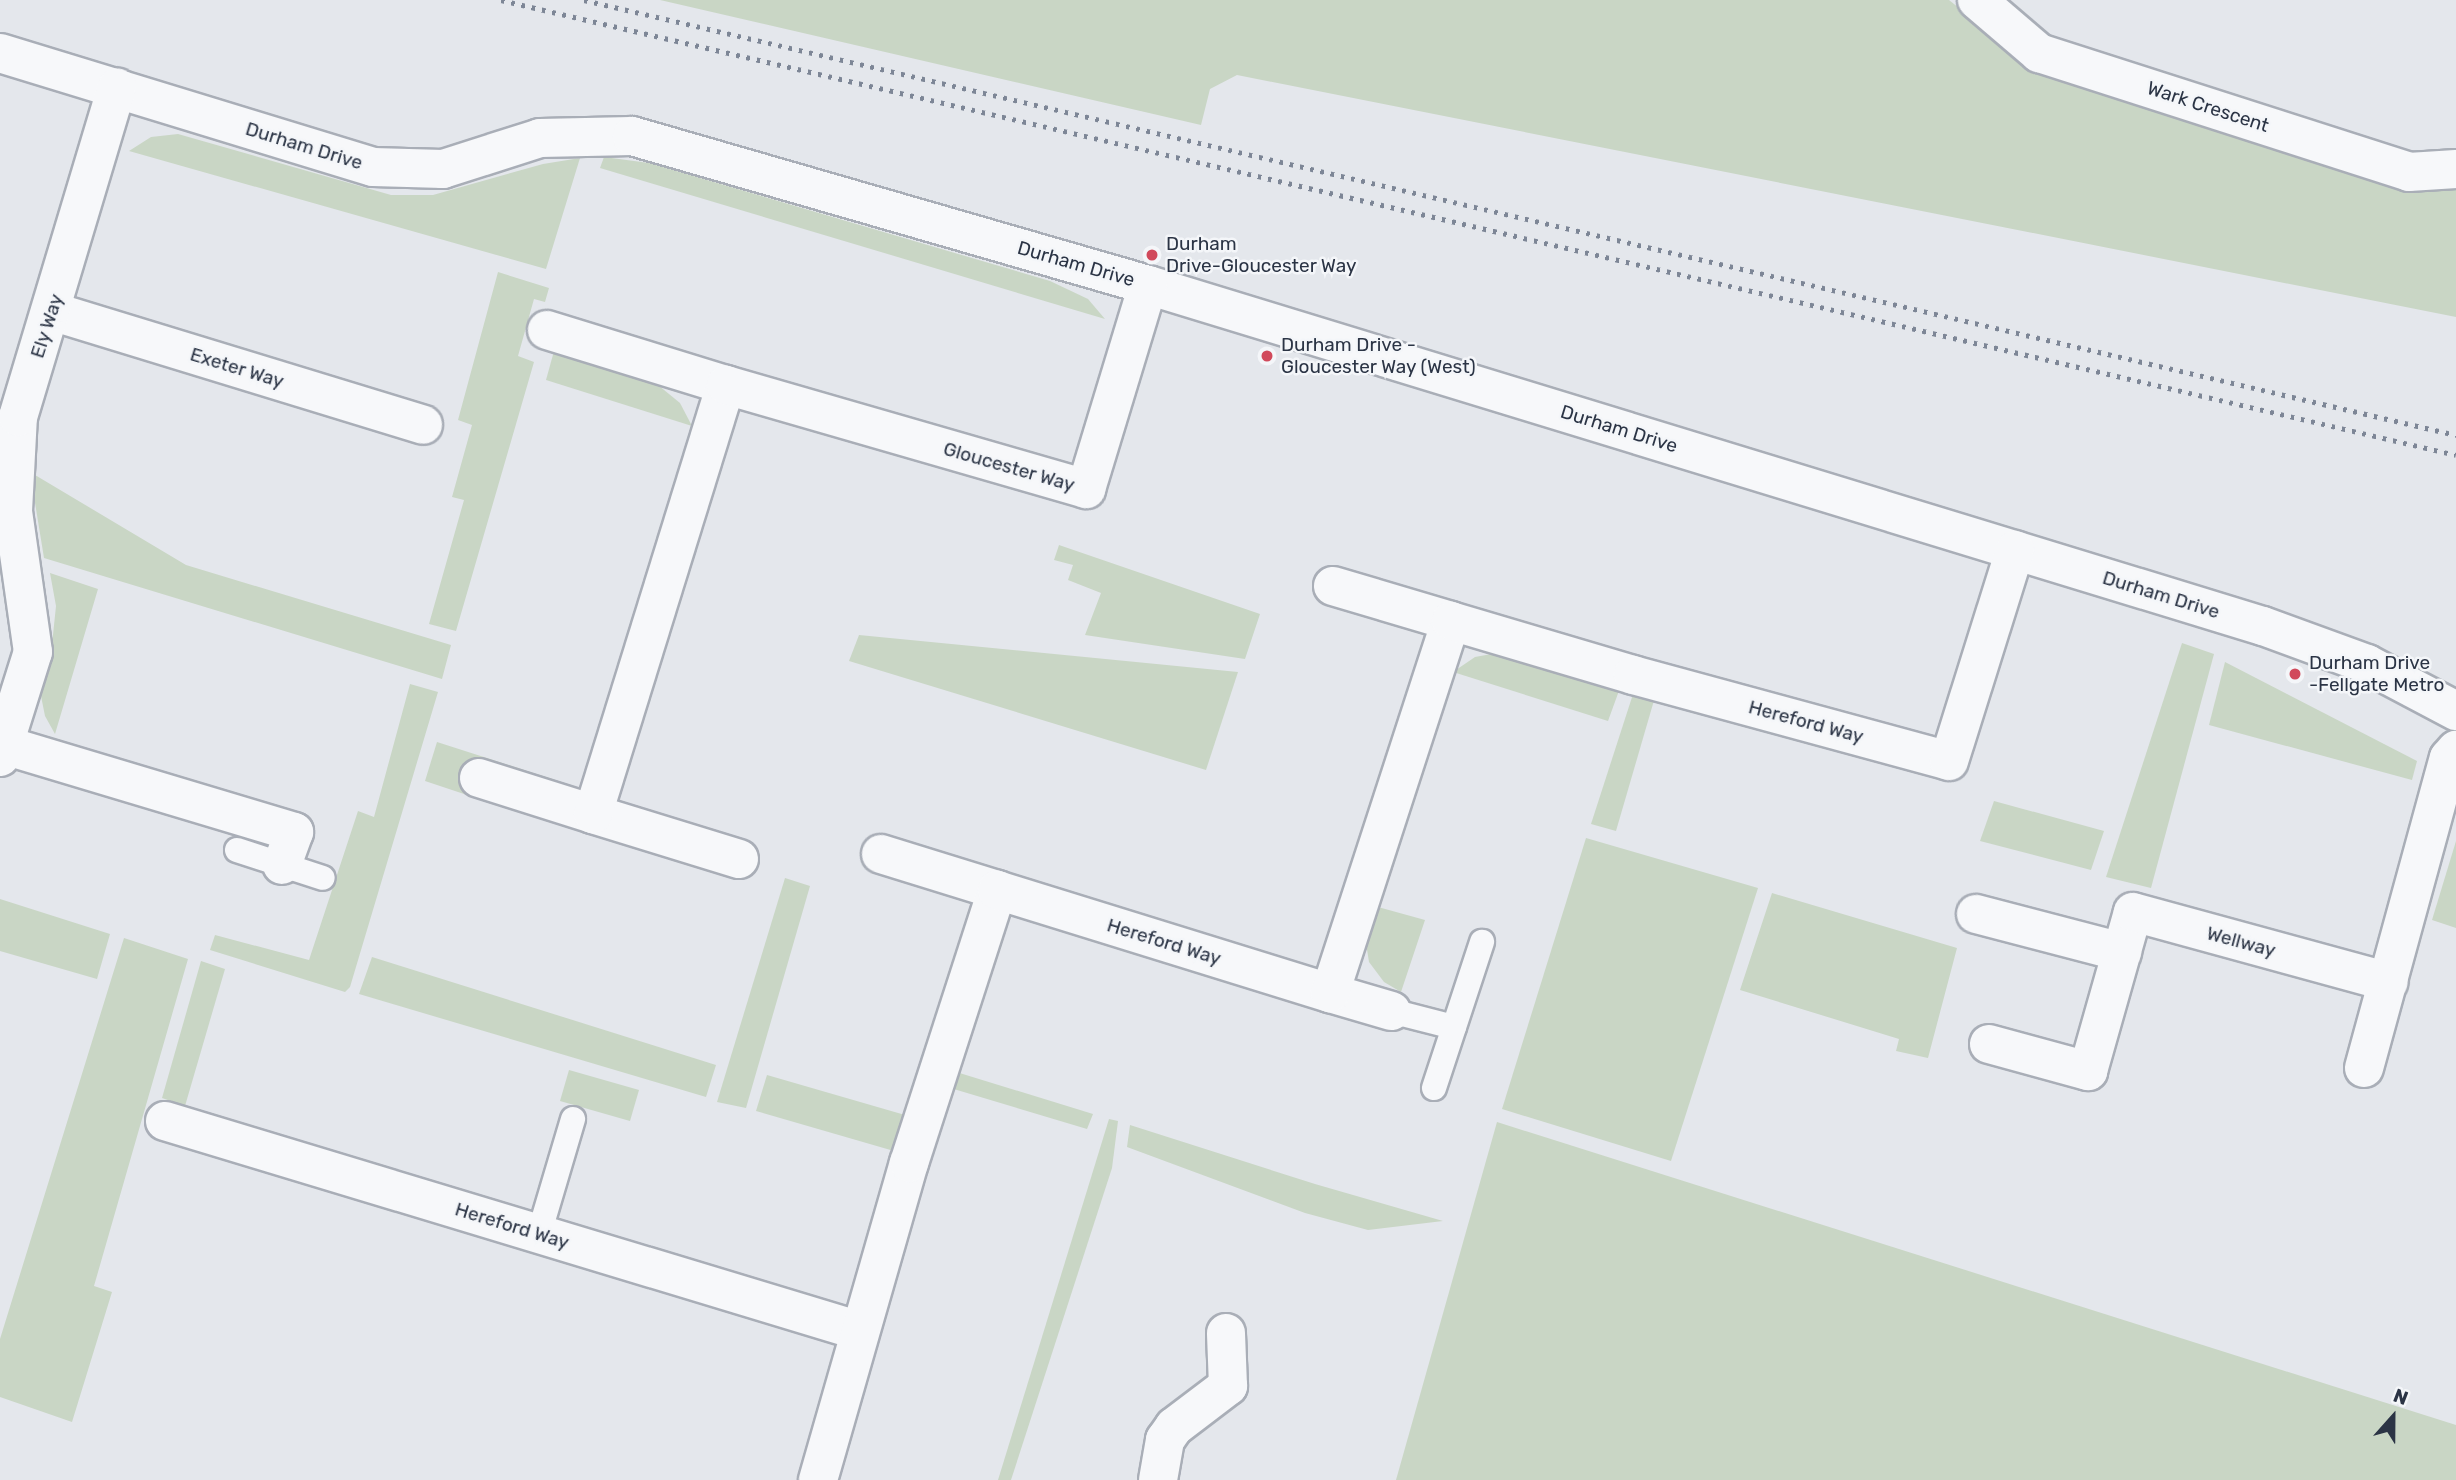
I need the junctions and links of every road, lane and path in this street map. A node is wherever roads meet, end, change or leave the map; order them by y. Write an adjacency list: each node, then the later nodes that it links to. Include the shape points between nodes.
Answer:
1 (1977, 0): 4 (street, Wark Crescent, via 2039,53 2409,172)
2 (0, 53): 3 (street, Durham Drive)
3 (117, 88): 5 (street, Durham Drive, via 373,167 443,169 540,138 632,136); 6 (street, Ely Way)
4 (2456, 169)
5 (1148, 285): 8 (street, Gloucester Way, via 1086,489); 10 (street, Durham Drive)
6 (51, 311): 9 (street, Exeter Way); 11 (street, Ely Way, via 18,417)
7 (547, 330): 8 (street, Gloucester Way)
8 (726, 385): 18 (street)
9 (423, 425)
10 (2015, 550): 13 (street, Hereford Way, via 1949,761); 14 (street, Durham Drive, via 2263,626 2367,664)
11 (11, 570): 16 (street, Ely Way, via 33,652)
12 (1333, 586): 13 (street, Hereford Way)
13 (1451, 621): 29 (street)
14 (2456, 711)
15 (2456, 750): 28 (street, via 2449,758)
16 (2, 751): 22 (street, via 294,832)
17 (479, 778): 18 (street)
18 (593, 814): 21 (street)
19 (237, 850): 22 (lane)
20 (881, 854): 24 (street, Hereford Way)
21 (739, 859)
22 (282, 865): 23 (lane)
23 (323, 878)
24 (997, 890): 29 (street, Hereford Way); 38 (street)
25 (1976, 914): 27 (street)
26 (1482, 942): 31 (lane)
27 (2122, 953): 28 (street, Wellway, via 2133,912); 32 (street, Wellway, via 2088,1071)
28 (2389, 982): 33 (street)
29 (1330, 993): 30 (street, Hereford Way)
30 (1391, 1011): 31 (lane)
31 (1454, 1027): 34 (lane)
32 (1989, 1044)
33 (2364, 1068)
34 (1434, 1088)
35 (573, 1119): 37 (lane)
36 (165, 1121): 37 (street, Hereford Way)
37 (539, 1234): 38 (street, Hereford Way)
38 (860, 1331): 40 (street)
39 (1226, 1333): 41 (street, via 1228,1386 1174,1427 1166,1440)
40 (818, 1480)
41 (1158, 1480)

